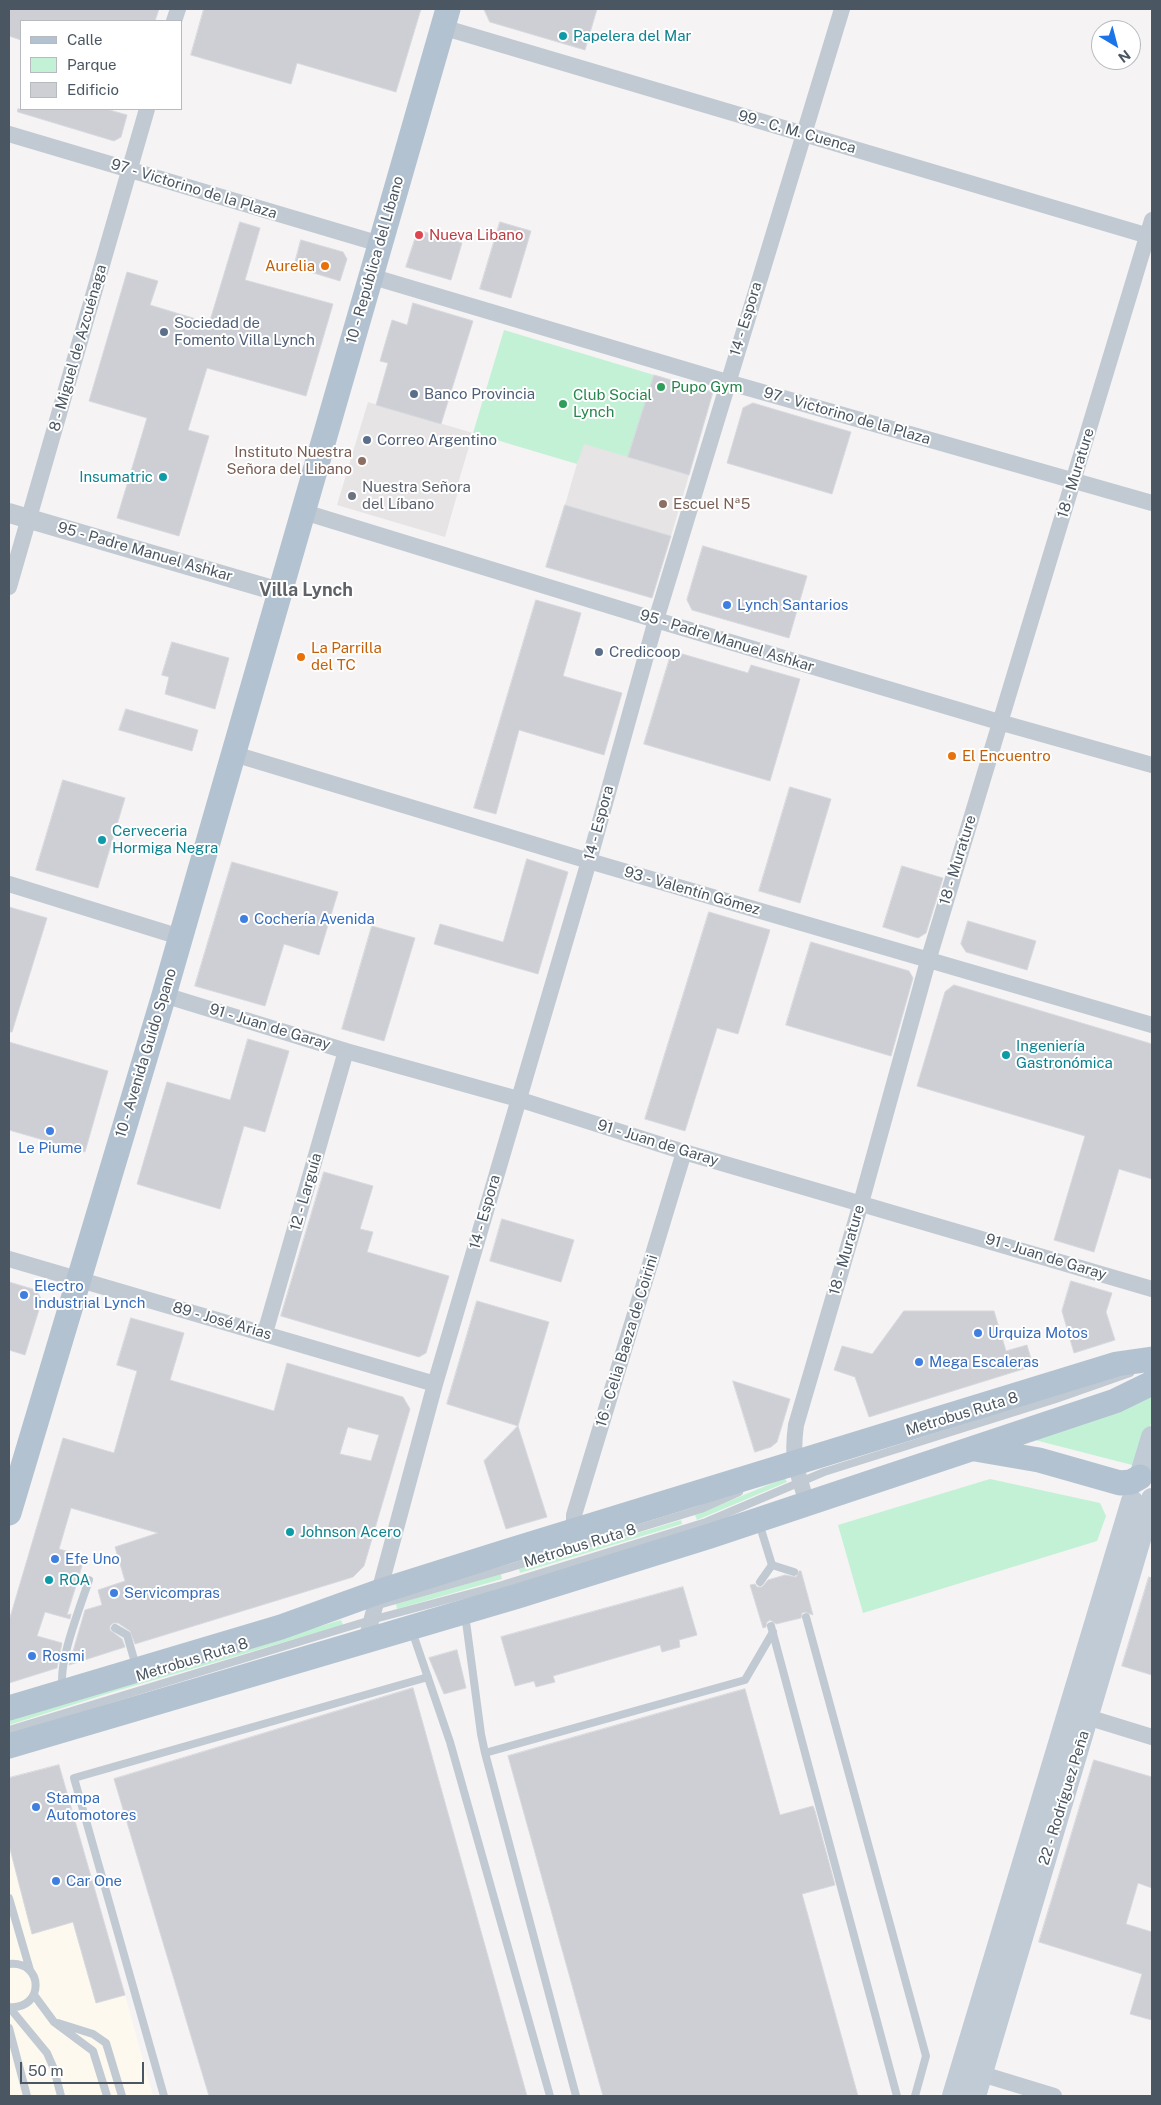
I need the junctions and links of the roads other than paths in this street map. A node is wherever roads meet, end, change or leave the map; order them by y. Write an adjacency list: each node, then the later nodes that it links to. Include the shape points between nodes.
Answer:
1 (842, 9): 5 (street, 14 - Espora)
2 (445, 18): 5 (street, 99 - C. M. Cuenca); 8 (main road, 10 - República del Líbano)
3 (147, 110): 6 (street, 8 - Miguel de Azcuénaga)
4 (9, 134): 6 (street, 97 - Victorino de la Plaza)
5 (804, 134): 7 (street, 99 - C. M. Cuenca); 10 (street, 14 - Espora)
6 (129, 169): 8 (street, 97 - Victorino de la Plaza); 15 (street, 8 - Miguel de Azcuénaga)
7 (1151, 231): 11 (street, 18 - Murature)
8 (380, 244): 9 (main road, 10 - República del Líbano)
9 (370, 276): 10 (street, 97 - Victorino de la Plaza); 14 (main road, 10 - República del Líbano)
10 (727, 382): 11 (street, 97 - Victorino de la Plaza); 18 (street, 14 - Espora)
11 (1074, 481): 12 (street, 97 - Victorino de la Plaza); 19 (street, 18 - Murature)
12 (1152, 503)
13 (9, 512): 15 (street, 95 - Padre Manuel Ashkar)
14 (304, 512): 17 (main road, 10 - República del Líbano); 18 (street, 95 - Padre Manuel Ashkar)
15 (29, 518): 16 (street, 8 - Miguel de Azcuénaga); 17 (street, 95 - Padre Manuel Ashkar)
16 (9, 587)
17 (280, 592): 20 (main road, 10 - Avenida Guido Spano)
18 (656, 620): 19 (street, 95 - Padre Manuel Ashkar); 22 (street, 14 - Espora)
19 (1000, 722): 21 (street, 95 - Padre Manuel Ashkar); 25 (street, 18 - Murature)
20 (234, 754): 22 (street, 93 - Valentín Gómez); 24 (main road, 10 - Avenida Guido Spano)
21 (1152, 765)
22 (589, 861): 25 (street, 93 - Valentín Gómez); 29 (street, 14 - Espora)
23 (9, 884): 24 (street)
24 (180, 937): 26 (main road, 10 - Avenida Guido Spano)
25 (928, 961): 27 (street, 93 - Valentín Gómez); 31 (street, 18 - Murature)
26 (164, 995): 28 (street, 91 - Juan de Garay); 33 (main road, 10 - Avenida Guido Spano)
27 (1152, 1026)
28 (346, 1051): 29 (street, 91 - Juan de Garay); 35 (street, 12 - Larguía)
29 (518, 1099): 30 (street, 91 - Juan de Garay); 40 (street, 14 - Espora)
30 (684, 1152): 31 (street, 91 - Juan de Garay); 47 (street, 16 - Celia Baeza de Coirini, via 574,1515)
31 (861, 1203): 34 (street, 91 - Juan de Garay); 43 (street, 18 - Murature, via 796,1425 793,1447)
32 (9, 1259): 33 (street, 89 - José Arias)
33 (78, 1279): 35 (street, 89 - José Arias); 45 (main road, 10 - Avenida Guido Spano)
34 (1152, 1289)
35 (265, 1333): 40 (street, 89 - José Arias)
36 (1152, 1359): 43 (main road, via 1117,1364)
37 (1152, 1366): 43 (lane, Metrobus Ruta 8, via 824,1472)
38 (1152, 1377): 42 (main road, via 1027,1423)
39 (1152, 1383): 42 (main road, via 1115,1401)
40 (434, 1384): 54 (street, 14 - Espora)
41 (1152, 1437): 44 (main road, 22 - Rodríguez Peña)
42 (972, 1449): 43 (main road); 44 (main road, via 1039,1460)
43 (801, 1484): 46 (main road); 47 (main road, via 696,1492); 54 (lane, Metrobus Ruta 8, via 706,1522 502,1585); 54 (lane, Metrobus Ruta 8, via 753,1485 701,1509)
44 (1136, 1490): 63 (main road, 22 - Rodríguez Peña); 75 (main road, 22 - Rodríguez Peña)
45 (9, 1513)
46 (758, 1519): 48 (lane); 52 (main road)
47 (574, 1531): 54 (main road)
48 (772, 1565): 49 (lane); 51 (lane)
49 (794, 1572)
50 (89, 1580): 61 (lane, via 60,1678)
51 (760, 1582)
52 (465, 1612): 56 (main road); 67 (lane)
53 (346, 1613): 58 (lane)
54 (371, 1614): 56 (main road); 58 (main road); 64 (lane, Metrobus Ruta 8); 66 (main road)
55 (806, 1617): 84 (lane, via 926,2056)
56 (411, 1627): 60 (lane)
57 (115, 1628): 59 (lane, via 126,1635)
58 (281, 1628): 59 (main road)
59 (137, 1670): 61 (main road)
60 (428, 1677): 80 (lane, via 74,1778); 81 (lane, via 450,1742)
61 (63, 1692): 62 (main road)
62 (9, 1708)
63 (1088, 1717): 65 (street); 75 (main road, 22 - Rodríguez Peña)
64 (9, 1730)
65 (1152, 1738)
66 (9, 1746)
67 (485, 1753): 82 (lane); 83 (lane, via 745,1680 772,1629)
68 (9, 1898): 70 (lane)
69 (9, 1964): 70 (lane)
70 (30, 1970): 71 (lane, via 36,1982)
71 (34, 1995): 72 (lane, via 26,2004); 73 (lane)
72 (9, 2007): 77 (lane, via 47,2053)
73 (54, 2022): 78 (lane, via 94,2051); 79 (lane, via 93,2034 106,2044)
74 (9, 2028): 76 (lane)
75 (972, 2071): 85 (main road, 22 - Rodríguez Peña); 86 (main road, 22 - Rodríguez Peña); 87 (street)
76 (27, 2096)
77 (61, 2096)
78 (107, 2096)
79 (122, 2096)
80 (164, 2096)
81 (550, 2096)
82 (576, 2096)
83 (897, 2096)
84 (915, 2096)
85 (953, 2096)
86 (974, 2096)
87 (1054, 2096)

